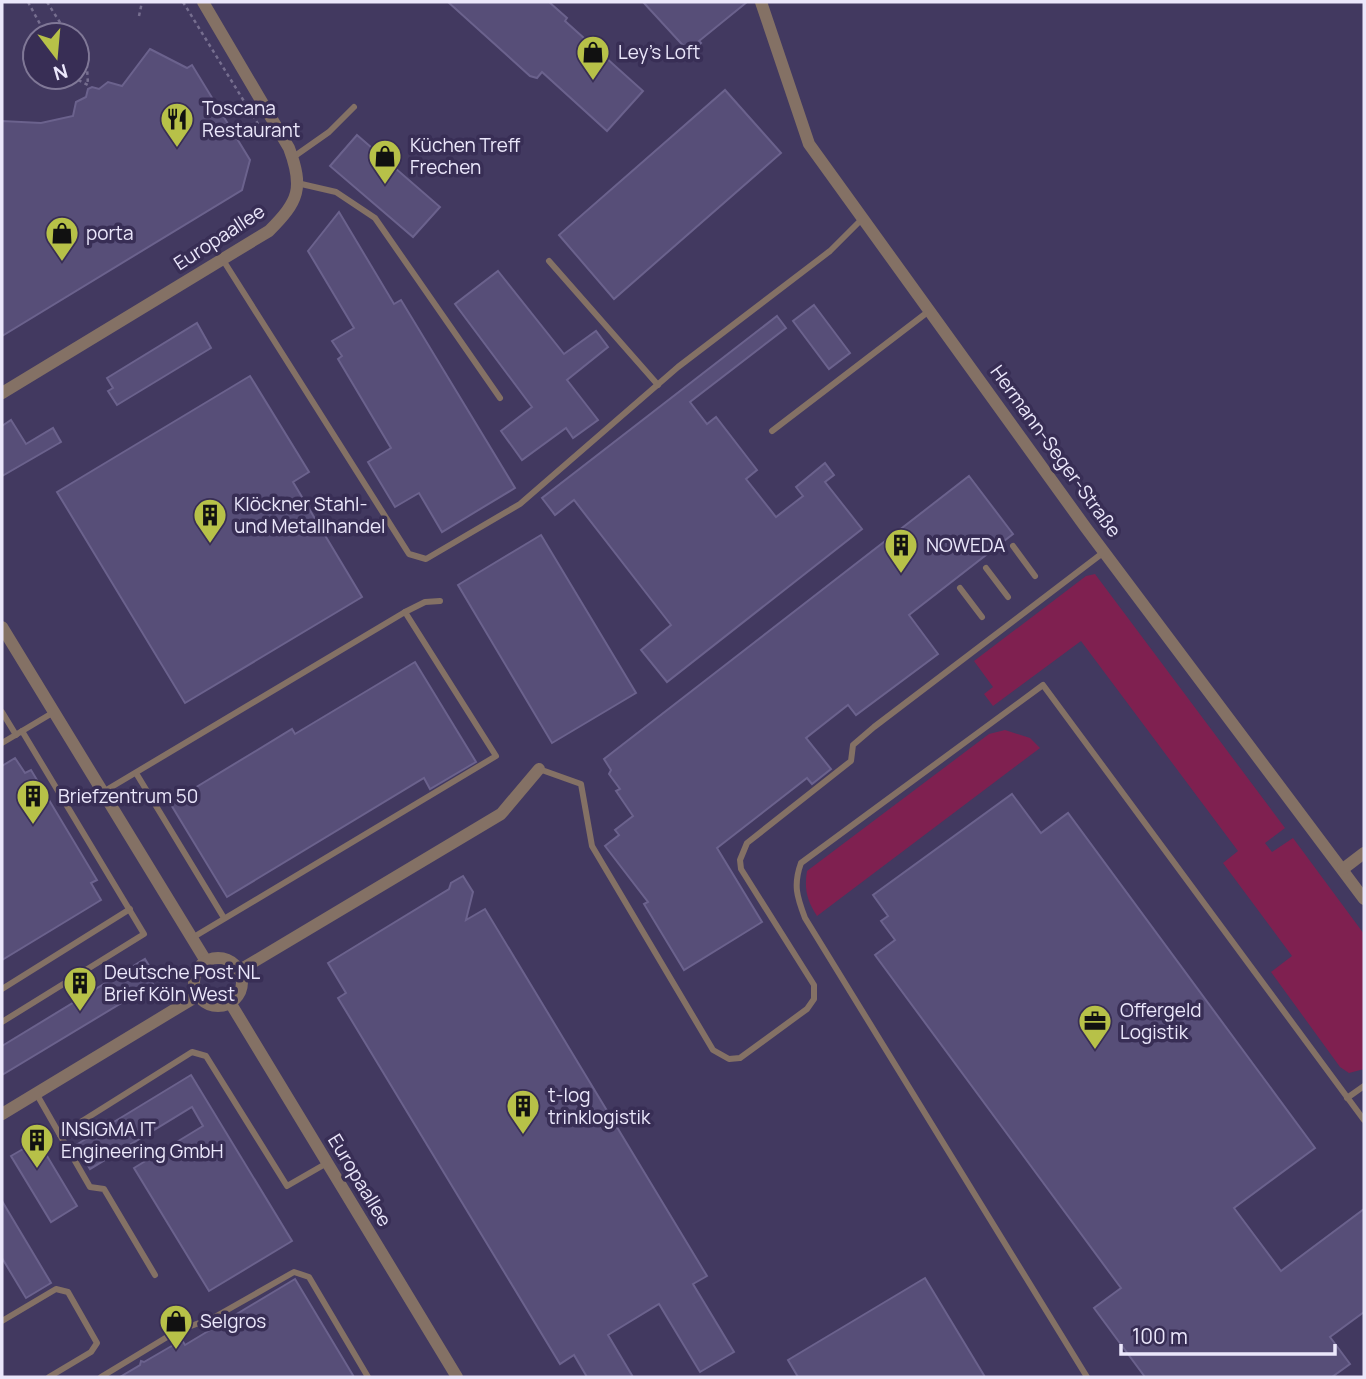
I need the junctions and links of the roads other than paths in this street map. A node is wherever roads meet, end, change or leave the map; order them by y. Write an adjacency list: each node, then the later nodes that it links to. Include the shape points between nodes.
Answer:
1 (204, 2): 4 (street)
2 (761, 2): 6 (street, Hermann-Seger-Straße, via 809,144)
3 (354, 107): 4 (lane)
4 (292, 158): 5 (street)
5 (298, 183): 7 (street, Europaallee, via 288,213); 12 (lane, via 336,192 376,218)
6 (863, 218): 9 (street, Hermann-Seger-Straße); 10 (lane, via 830,251)
7 (223, 260): 10 (lane, via 409,554 419,560 520,504); 11 (street, Europaallee)
8 (549, 261): 10 (lane)
9 (930, 310): 13 (lane); 15 (street, Hermann-Seger-Straße)
10 (657, 385)
11 (2, 393)
12 (500, 398)
13 (772, 431)
14 (1013, 546): 17 (lane)
15 (1104, 552): 28 (lane, via 874,727 853,745 851,761 747,843 741,869 814,985 814,999 740,1058 729,1059 713,1050 592,846 581,784); 32 (street, Hermann-Seger-Straße)
16 (986, 568): 19 (lane)
17 (1035, 576)
18 (960, 588): 22 (lane)
19 (1008, 597)
20 (440, 601): 21 (lane, via 425,602)
21 (405, 612): 29 (lane); 35 (lane, via 496,756)
22 (982, 617)
23 (2, 627): 25 (street)
24 (2, 712): 26 (lane)
25 (54, 712): 26 (lane); 30 (street)
26 (19, 733): 27 (lane); 34 (lane)
27 (2, 743)
28 (539, 769): 38 (street, via 501,814)
29 (136, 773): 30 (lane); 35 (lane)
30 (103, 792): 36 (street)
31 (1364, 853): 32 (street)
32 (1343, 869): 33 (street, Hermann-Seger-Straße)
33 (1364, 899)
34 (130, 909): 39 (lane); 42 (lane, via 144,934)
35 (224, 918): 36 (lane)
36 (192, 938): 37 (street)
37 (206, 961): 38 (street, via 223,958); 40 (street, via 194,977)
38 (240, 971): 41 (street, via 242,990)
39 (2, 989)
40 (197, 996): 41 (street, via 213,1006); 44 (street)
41 (231, 1004): 49 (street, Europaallee)
42 (2, 1022)
43 (1364, 1086): 45 (lane)
44 (36, 1093): 46 (street); 48 (lane)
45 (1347, 1098): 47 (lane); 56 (lane, via 1043,685 801,863 796,896 805,918)
46 (2, 1114)
47 (1364, 1121)
48 (60, 1135): 49 (lane, via 192,1052 201,1052 287,1186); 50 (lane, via 90,1187 104,1189)
49 (327, 1163): 55 (street, Europaallee)
50 (155, 1275)
51 (2, 1321): 52 (lane, via 56,1289 68,1292 97,1343 91,1352)
52 (49, 1377)
53 (101, 1377): 54 (lane, via 177,1331 212,1318 294,1272 309,1277)
54 (368, 1377)
55 (457, 1377)
56 (1087, 1377)

